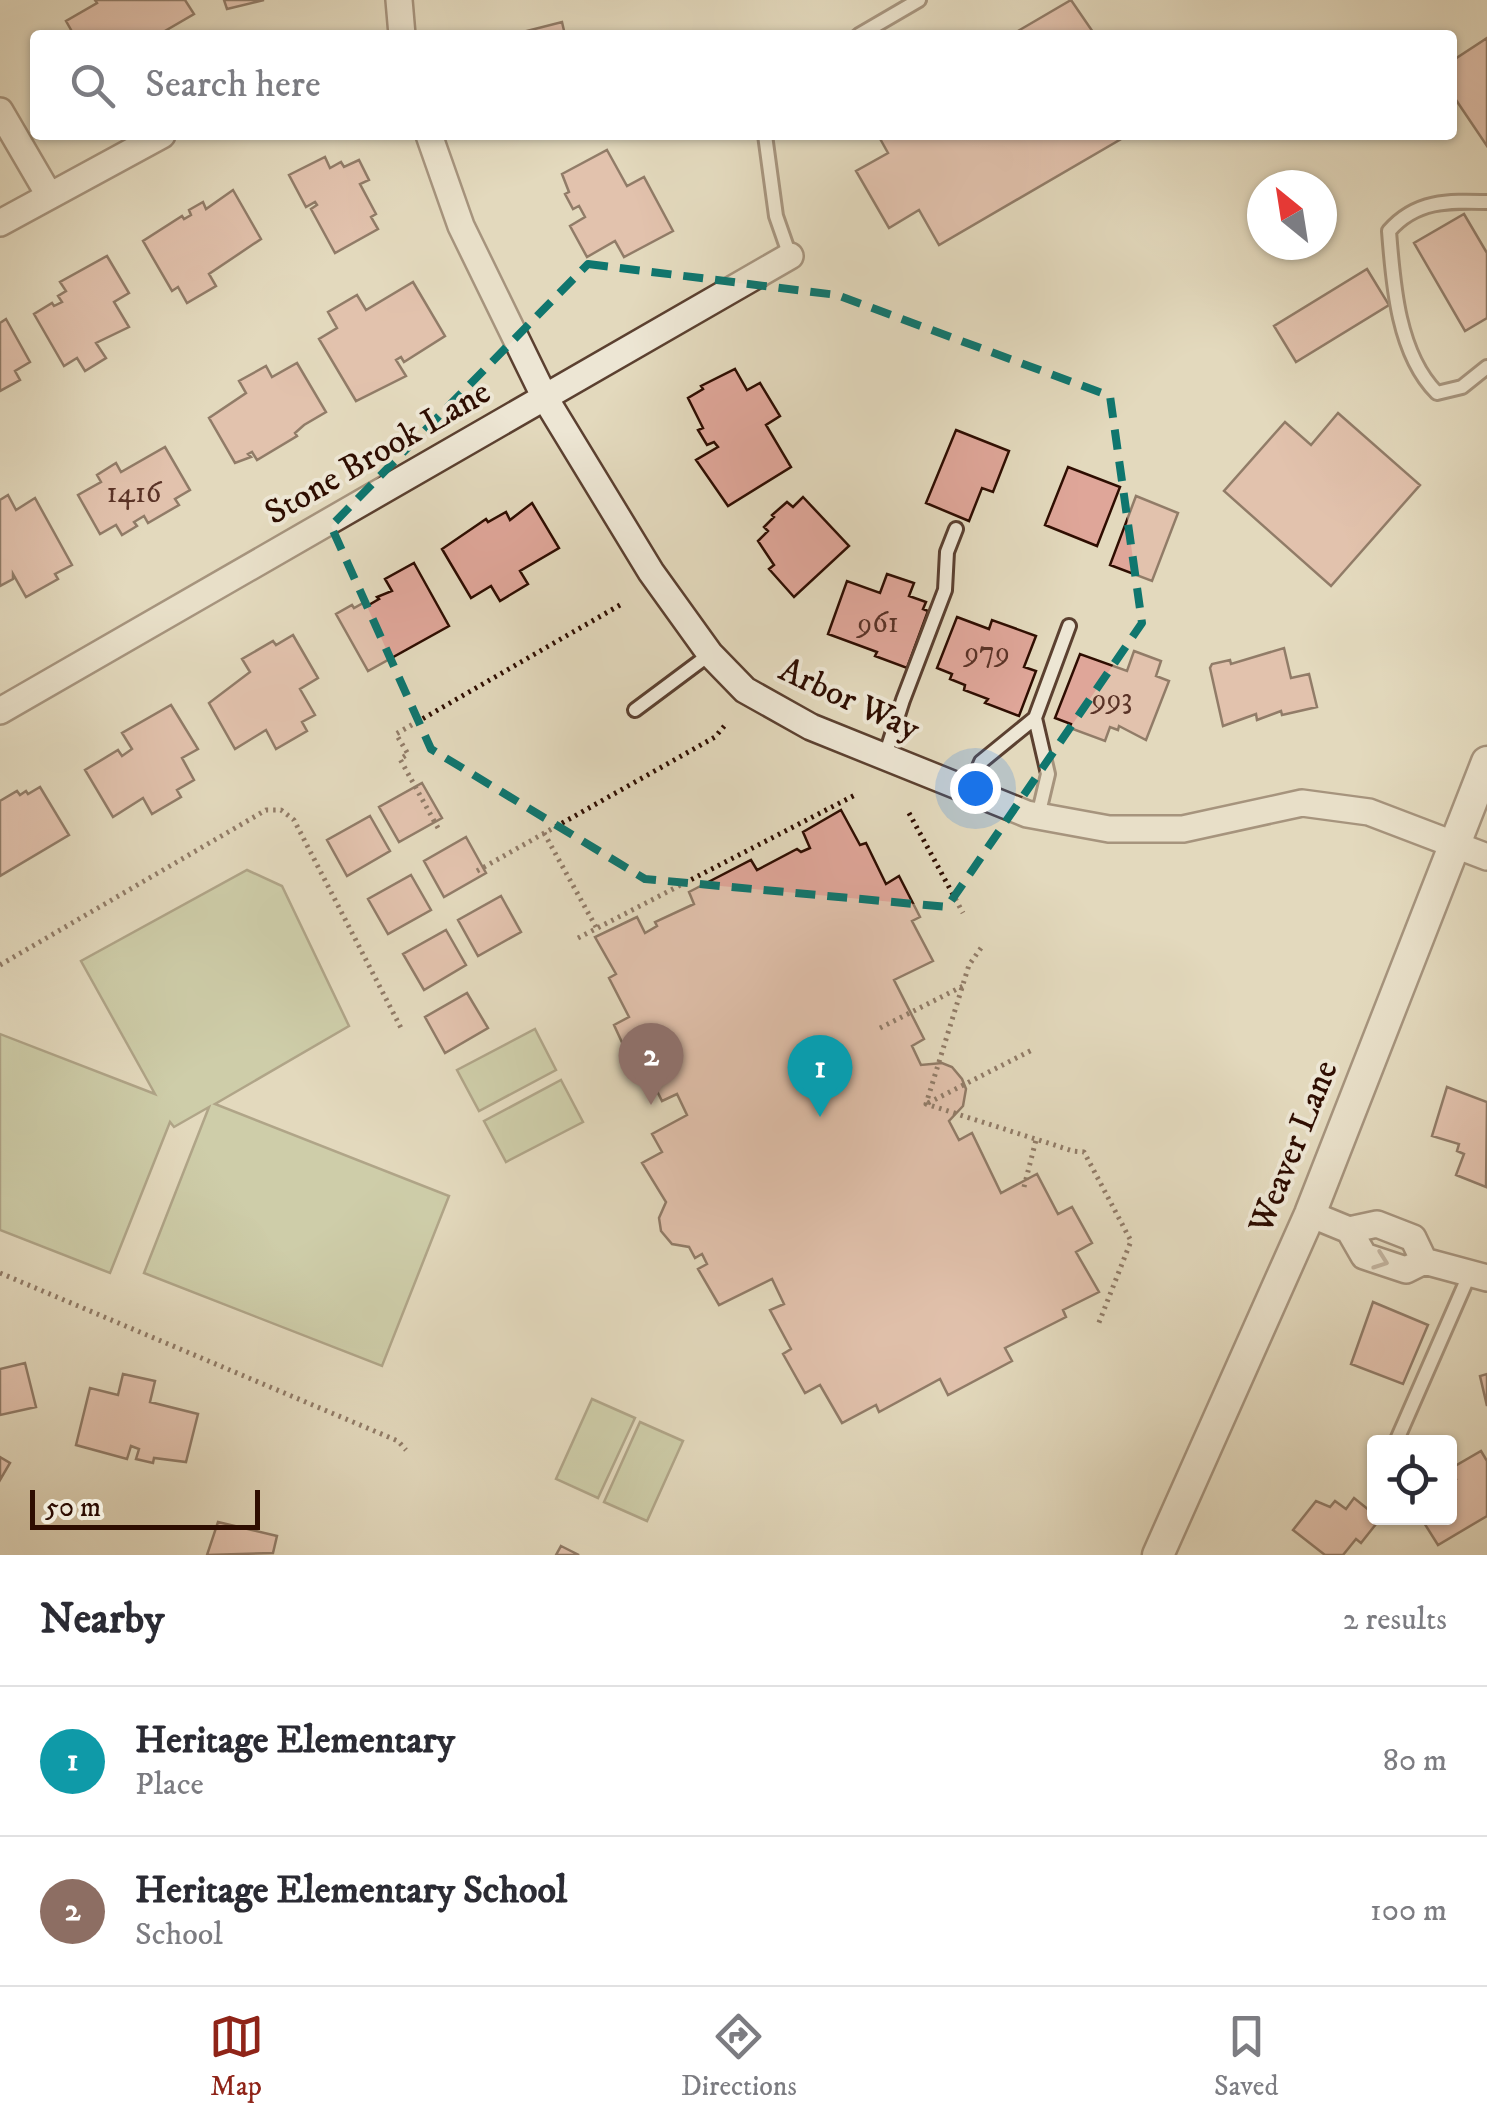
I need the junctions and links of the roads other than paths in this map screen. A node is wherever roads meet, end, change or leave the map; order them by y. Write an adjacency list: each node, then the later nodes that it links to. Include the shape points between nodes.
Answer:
1 (399, 0): 3 (street)
2 (919, 0): 4 (lane)
3 (402, 30)
4 (868, 30)
5 (0, 111): 9 (street)
6 (152, 140): 9 (street)
7 (431, 140): 14 (street, Arbor Way, via 461,226)
8 (766, 140): 12 (lane, via 776,216)
9 (49, 194): 11 (street)
10 (1487, 202): 13 (lane, via 1424,207 1404,214 1389,231 1403,321 1422,378 1437,394 1462,387)
11 (0, 223)
12 (790, 256): 14 (street, Stone Brook Lane)
13 (1487, 367)
14 (545, 398): 17 (street, Arbor Way, via 650,572); 19 (street, Stone Brook Lane)
15 (956, 529): 21 (lane, via 947,552 946,590)
16 (1069, 626): 20 (lane)
17 (710, 654): 18 (lane); 21 (street, Arbor Way, via 745,690)
18 (635, 710)
19 (0, 711)
20 (1035, 718): 23 (lane, via 982,762); 24 (lane, via 1048,774)
21 (885, 756): 23 (street, Arbor Way)
22 (1487, 762): 25 (street, Weaver Lane)
23 (969, 790): 24 (street, Arbor Way)
24 (1038, 816): 25 (street, Arbor Way, via 1109,829 1183,829 1302,803 1369,812)
25 (1455, 845): 26 (street, Arbor Way); 27 (street, Weaver Lane)
26 (1487, 856)
27 (1310, 1214): 28 (street, via 1349,1230 1377,1224 1413,1238 1424,1261); 30 (street, Weaver Lane)
28 (1478, 1275): 29 (lane)
29 (1399, 1435)
30 (1158, 1555)

